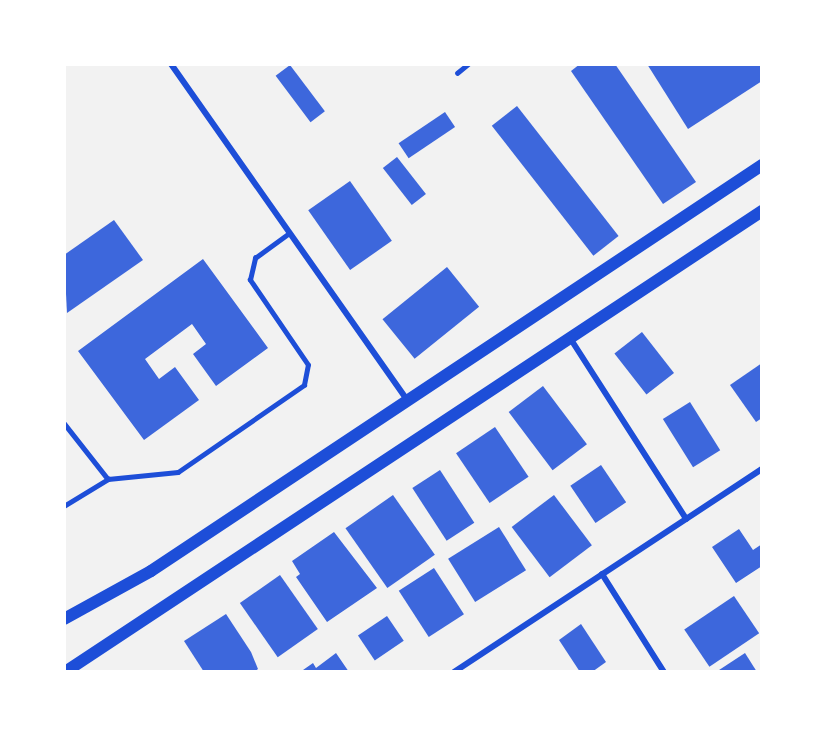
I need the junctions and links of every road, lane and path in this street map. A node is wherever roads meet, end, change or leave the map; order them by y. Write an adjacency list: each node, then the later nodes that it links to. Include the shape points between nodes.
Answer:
1 (171, 64): 6 (street)
2 (468, 64): 3 (lane)
3 (457, 73)
4 (762, 165): 8 (main road)
5 (762, 211): 7 (main road)
6 (288, 234): 8 (street); 11 (lane, via 255,258 250,280 308,365 304,385 178,472)
7 (568, 335): 13 (street); 16 (main road)
8 (407, 400): 15 (main road, via 150,572)
9 (64, 423): 11 (lane)
10 (762, 469): 13 (street)
11 (108, 479): 12 (lane)
12 (64, 506)
13 (687, 519): 14 (street)
14 (602, 574): 17 (street); 18 (street)
15 (64, 619)
16 (65, 672)
17 (454, 672)
18 (664, 672)

